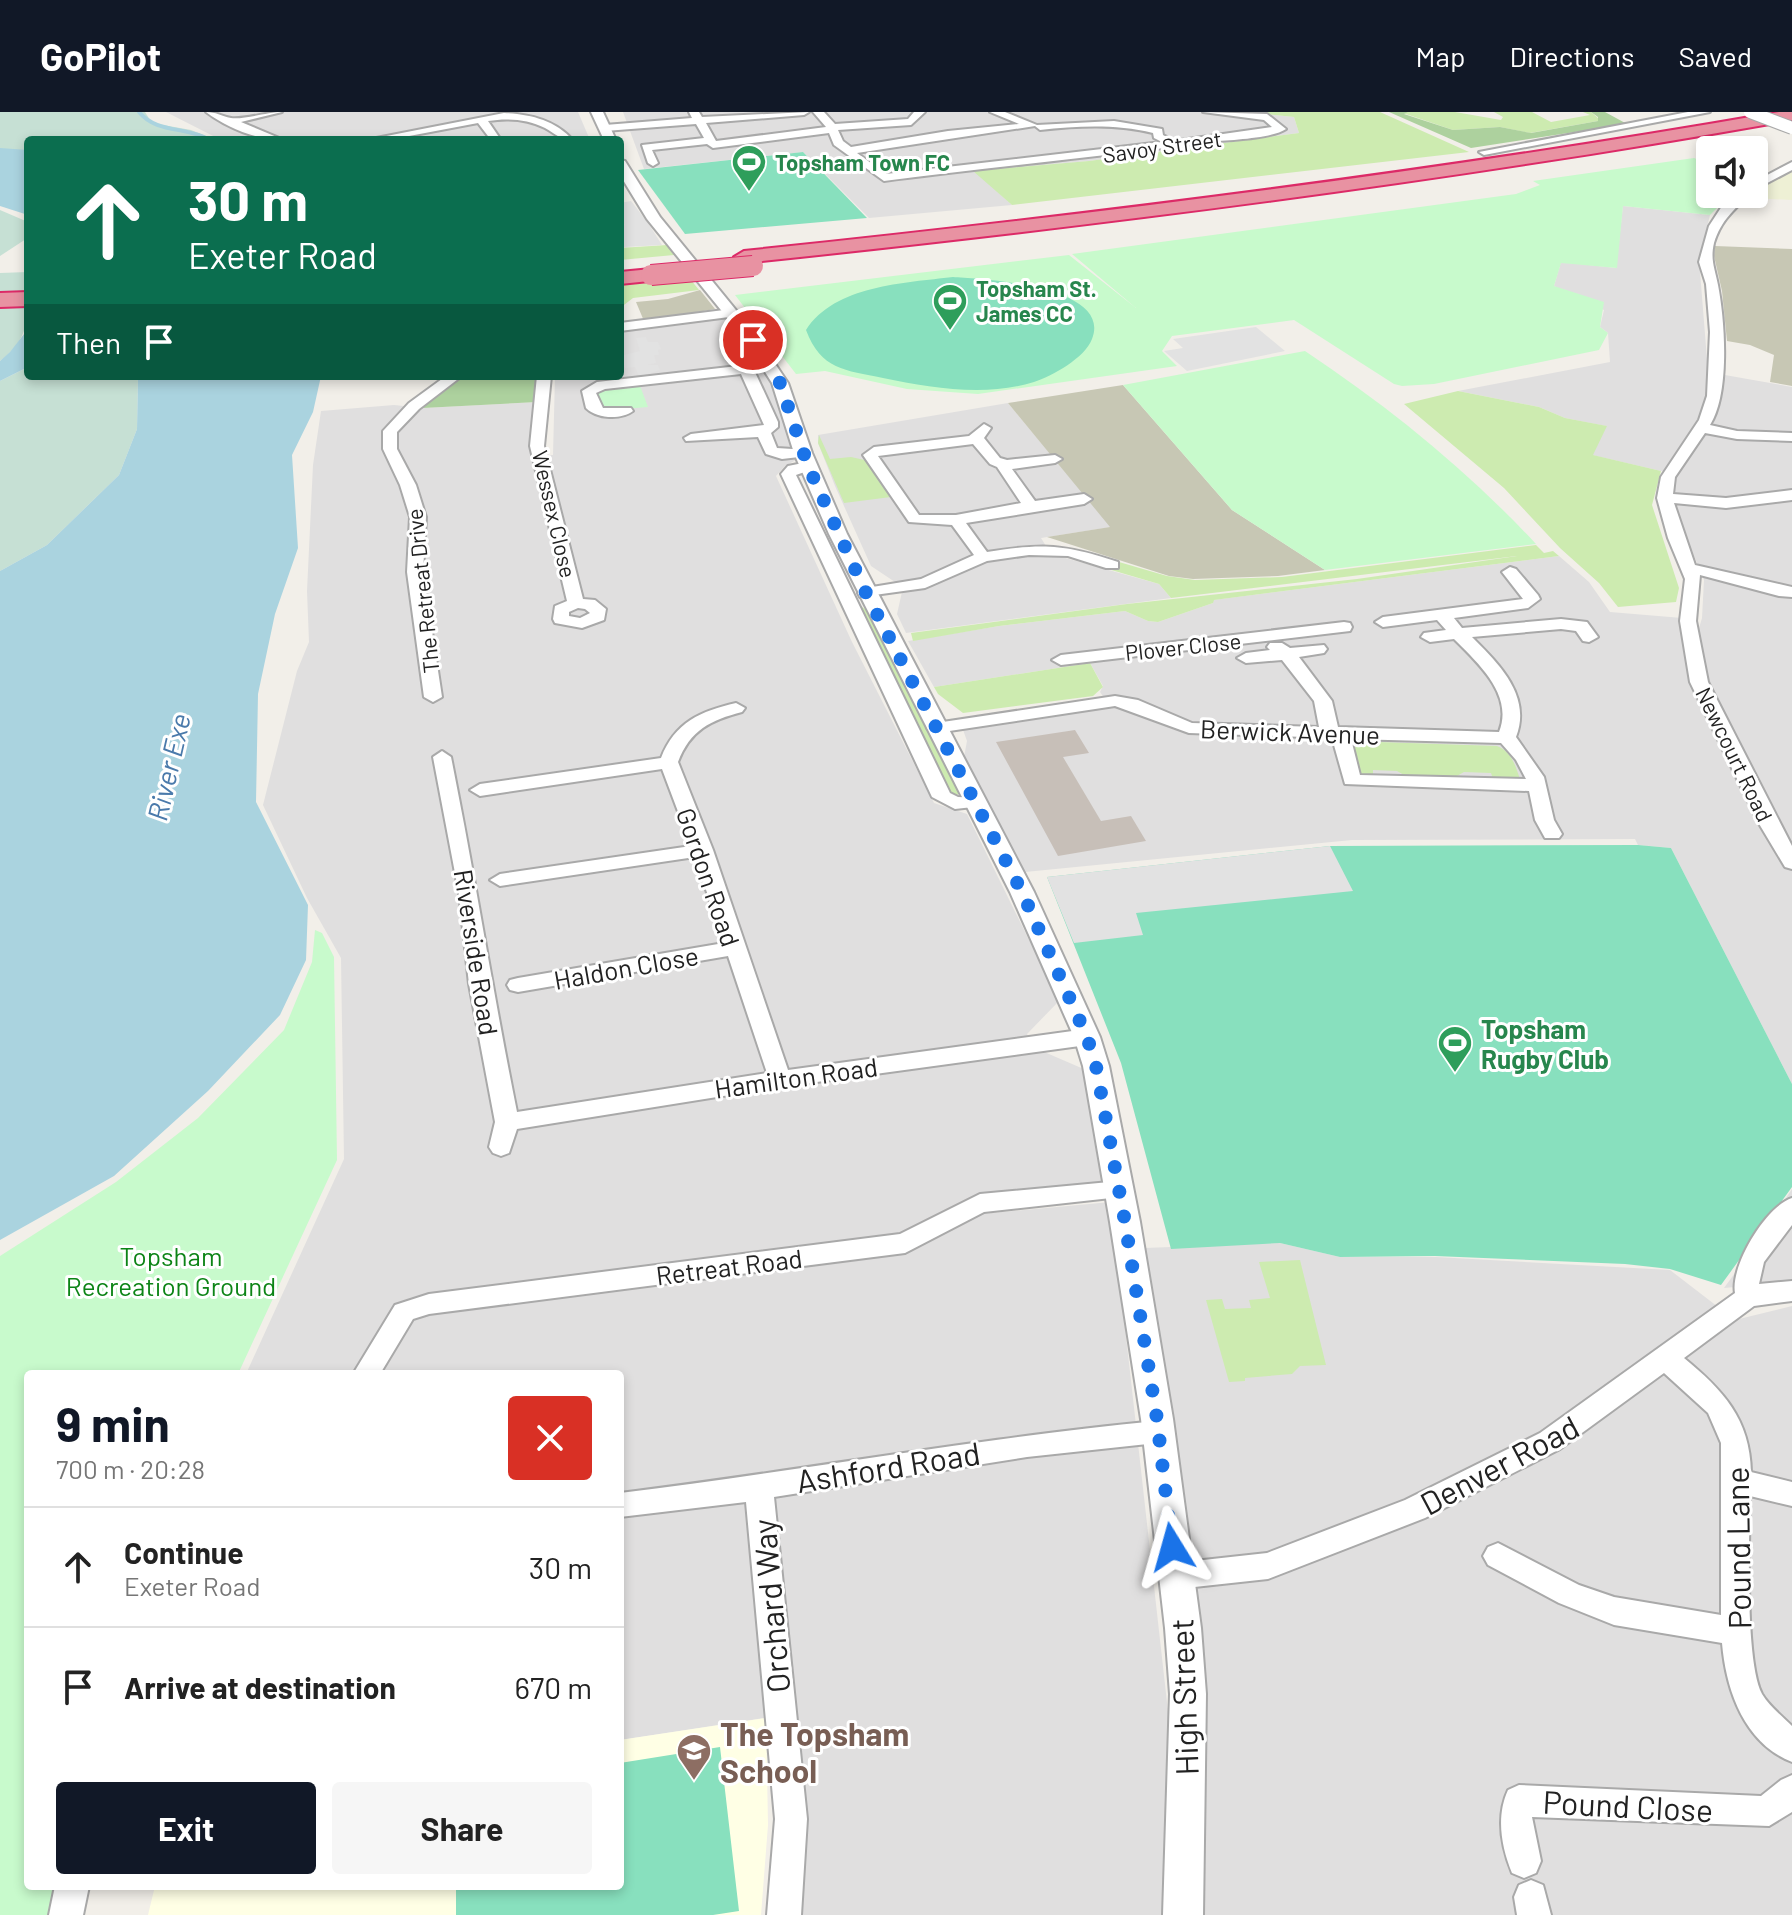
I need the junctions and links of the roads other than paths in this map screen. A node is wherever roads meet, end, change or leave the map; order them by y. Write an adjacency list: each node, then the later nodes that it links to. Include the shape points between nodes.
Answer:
1 (211, 112): 17 (street)
2 (277, 112): 17 (street)
3 (597, 112): 21 (street)
4 (804, 112): 12 (street)
5 (818, 112): 20 (street)
6 (920, 112): 20 (street, via 911,122)
7 (995, 112): 18 (street, Savoy Street)
8 (1208, 112): 27 (street, Savoy Street, via 1262,116 1281,129)
9 (1705, 112): 30 (street)
10 (1750, 112): 19 (street, bridge)
11 (493, 113): 15 (street); 25 (street, via 538,121)
12 (770, 114): 14 (street)
13 (1792, 115): 37 (highway, via 1303,194)
14 (696, 117): 21 (street); 26 (street)
15 (481, 119): 23 (street); 24 (street)
16 (634, 121): 28 (street)
17 (228, 122): 22 (street)
18 (1036, 126): 27 (street, via 1140,127 1158,131); 29 (street); 31 (street, Savoy Street)
19 (1792, 127): 37 (highway, via 1304,204 1050,235)
20 (832, 128): 26 (street, via 758,141); 29 (street)
21 (607, 134)
22 (268, 136)
23 (406, 136)
24 (493, 136)
25 (562, 136)
26 (710, 141): 28 (street)
27 (1174, 145): 31 (street, Savoy Street)
28 (646, 147): 32 (street)
29 (848, 151): 31 (street, via 884,178)
30 (1484, 152)
31 (1077, 155)
32 (653, 163)
33 (1792, 165): 35 (street)
34 (624, 170): 45 (street, High Street, via 654,219)
35 (1768, 179)
36 (1726, 208): 54 (street, via 1705,262 1715,308 1716,367 1714,396)
37 (748, 262): 39 (highway, bridge)
38 (624, 267): 39 (highway)
39 (648, 270): 40 (highway)
40 (624, 277)
41 (24, 299): 42 (highway)
42 (0, 300)
43 (24, 311): 44 (highway)
44 (0, 312)
45 (732, 313): 46 (street); 59 (street, High Street, via 780,383)
46 (624, 326)
47 (735, 344): 48 (street)
48 (746, 369): 52 (street, via 592,388 593,408); 55 (street, via 771,422)
49 (450, 380): 84 (street, The Retreat Drive, via 390,431 390,449 418,517 415,572)
50 (544, 380): 75 (street, Wessex Close, via 537,446 576,603 559,616)
51 (626, 411): 52 (street)
52 (600, 412): 53 (street)
53 (586, 421)
54 (1701, 428): 56 (street); 61 (street, via 1668,477)
55 (763, 432): 57 (street); 59 (street, via 773,452)
56 (1792, 437)
57 (691, 438)
58 (1055, 459): 60 (street)
59 (806, 460): 71 (street, High Street); 93 (street, via 788,474 942,797)
60 (1005, 465): 64 (street); 65 (street, via 995,461 980,434 870,455 914,519)
61 (1665, 498): 63 (street, via 1726,503); 68 (street, Newcourt Road)
62 (1084, 499): 64 (street)
63 (1789, 499)
64 (1031, 506): 65 (street)
65 (957, 521): 66 (street)
66 (983, 557): 67 (street, via 1052,549); 71 (street, via 925,583)
67 (1112, 565)
68 (1689, 569): 70 (street); 96 (street, Newcourt Road, via 1693,586 1688,621 1699,682)
69 (1510, 572): 72 (street, via 1532,599 1522,605 1494,602)
70 (1792, 592)
71 (866, 593): 86 (street, High Street)
72 (1442, 615): 73 (street); 76 (street)
73 (1383, 622)
74 (1344, 627): 77 (street, Plover Close)
75 (584, 629)
76 (1458, 633): 78 (street); 79 (street, via 1561,624 1581,626); 88 (street, via 1500,681 1512,704)
77 (1269, 636): 81 (street, Plover Close); 83 (street, Plover Close, via 1093,649)
78 (1430, 637)
79 (1589, 637)
80 (1318, 649): 81 (street)
81 (1287, 654): 82 (street); 87 (street, Plover Close, via 1323,701)
82 (1246, 658)
83 (1061, 660)
84 (433, 697)
85 (736, 708): 90 (street, via 690,724)
86 (936, 728): 87 (street, Berwick Avenue, via 1115,701 1189,728); 93 (street, High Street)
87 (1335, 733): 88 (street, Berwick Avenue); 91 (street, Plover Close, via 1352,780)
88 (1506, 738): 91 (street, via 1528,763)
89 (442, 757): 102 (street, Riverside Road)
90 (669, 762): 92 (street); 95 (street, Gordon Road)
91 (1535, 785): 94 (street)
92 (480, 790)
93 (975, 802): 100 (street, High Street)
94 (1552, 834)
95 (703, 850): 97 (street); 98 (street, Gordon Road)
96 (1792, 863)
97 (500, 880)
98 (734, 948): 99 (street, Haldon Close); 101 (street, Gordon Road)
99 (518, 985)
100 (1087, 1037): 101 (street, Hamilton Road); 104 (street, High Street)
101 (780, 1079): 102 (street, Hamilton Road)
102 (507, 1122): 103 (street, Riverside Road)
103 (501, 1147)
104 (1120, 1190): 109 (street, Retreat Road, via 980,1203 905,1243 429,1304 400,1317); 110 (street, High Street)
105 (1792, 1207): 107 (street, via 1748,1266)
106 (1792, 1291): 107 (street, Denver Road)
107 (1748, 1297): 108 (street, Denver Road)
108 (1666, 1359): 111 (street, Pound Lane, via 1724,1415 1735,1447); 116 (street, Denver Road, via 1550,1441 1415,1509 1268,1566)
109 (368, 1370)
110 (1157, 1432): 112 (street, Ashford Road, via 1027,1445); 116 (street, High Street)
111 (1737, 1481): 113 (street); 117 (street, Pound Lane)
112 (759, 1488): 114 (street, Ashford Road); 123 (street, Orchard Way, via 791,1819)
113 (1792, 1494)
114 (624, 1505)
115 (1498, 1556): 117 (street, via 1614,1611)
116 (1176, 1576): 124 (street, High Street, via 1188,1694)
117 (1738, 1632): 118 (street, Pound Lane, via 1750,1702)
118 (1792, 1747)
119 (1792, 1791): 120 (street, Pound Close, via 1761,1812 1519,1801 1516,1817)
120 (1524, 1861)
121 (71, 1890): 122 (street)
122 (66, 1915)
123 (784, 1915)
124 (1183, 1915)

